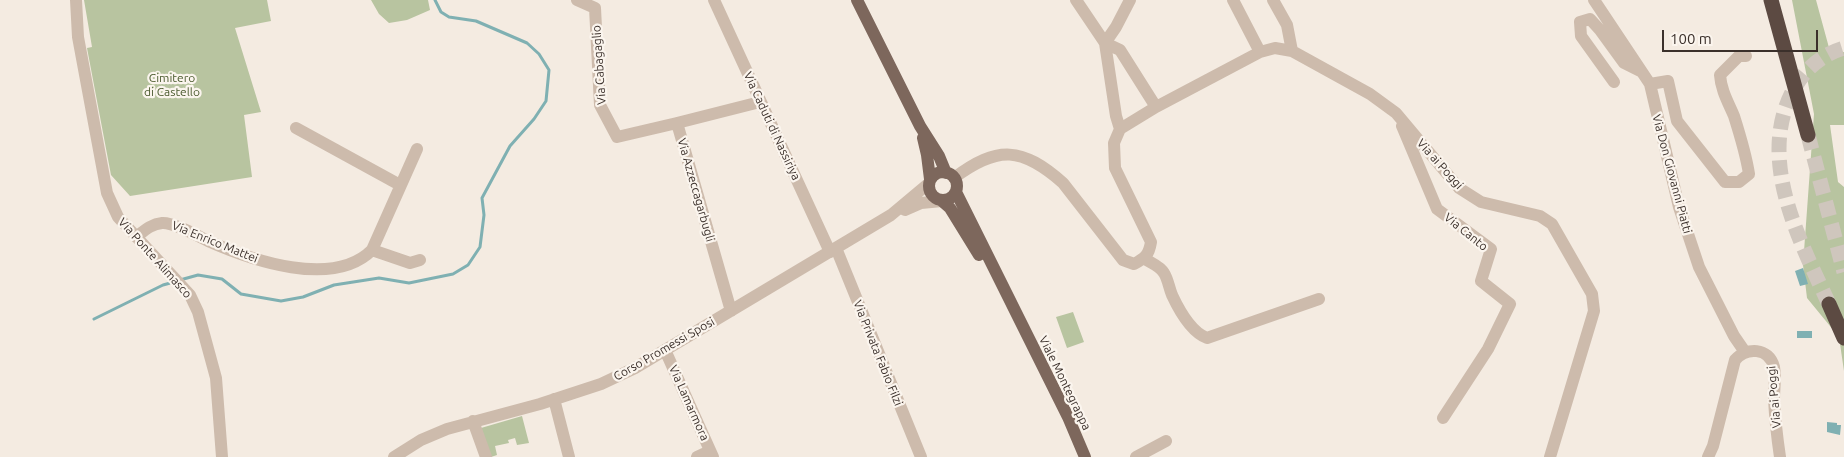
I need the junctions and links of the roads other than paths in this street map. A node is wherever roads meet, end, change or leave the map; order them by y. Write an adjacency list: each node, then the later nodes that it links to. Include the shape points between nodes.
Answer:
1 (76, 0): 33 (street, Via Ponte Alimasco, via 78,37 107,193 118,217)
2 (577, 0): 21 (street, Via Cabagaglio, via 595,8 600,105 616,136)
3 (714, 0): 18 (street, Via Caduti di Nassiriya)
4 (857, 0): 22 (main road)
5 (1076, 0): 11 (street)
6 (1130, 0): 11 (street)
7 (1233, 0): 13 (street)
8 (1273, 0): 12 (street, via 1287,25)
9 (1594, 0): 15 (street, Via Don Giovanni Piatti)
10 (1771, 0): 25 (highway)
11 (1105, 43): 19 (street, via 1120,50); 24 (street)
12 (1292, 51): 13 (street, Via ai Poggi, via 1275,48); 20 (street, Via ai Poggi, via 1370,94)
13 (1260, 52): 19 (street, Via ai Poggi)
14 (1746, 56): 17 (street, via 1739,56 1720,75 1721,87 1745,150 1750,174 1739,182 1725,182 1677,121 1668,81)
15 (1640, 71): 16 (street, via 1624,63 1590,19 1580,22 1580,36); 17 (street, Via Don Giovanni Piatti)
16 (1614, 82)
17 (1650, 84): 44 (street, Via Don Giovanni Piatti, via 1679,208 1699,267)
18 (760, 102): 21 (street, Via Azzeccagarbugli); 35 (street, Via Caduti di Nassiriya)
19 (1156, 107): 24 (street, Via ai Poggi)
20 (1396, 113): 46 (street, Via Canto, via 1437,209 1491,249 1481,281 1510,304 1488,349); 58 (street, Via ai Poggi, via 1459,188 1481,202 1540,216 1552,224 1592,294 1594,311)
21 (677, 123): 40 (street, Via Azzeccagarbugli)
22 (920, 126): 27 (main road); 28 (main road)
23 (296, 128): 29 (street)
24 (1120, 129): 36 (street, via 1114,142 1115,168 1151,242 1150,252)
25 (1808, 135)
26 (417, 149): 29 (street)
27 (950, 175): 28 (main road, via 935,174); 30 (main road, via 957,186); 36 (street, via 991,158 1012,154 1024,157 1063,183 1123,260 1134,264)
28 (929, 182): 31 (main road, via 931,195); 32 (street, Corso Promessi Sposi)
29 (400, 185): 34 (street)
30 (956, 192): 31 (main road); 41 (main road, Viale Montegrappa)
31 (942, 201): 32 (street, Corso Promessi Sposi, via 921,203); 41 (main road, Viale Montegrappa, via 950,208)
32 (891, 215): 35 (street, Corso Promessi Sposi)
33 (136, 237): 34 (street, Via Enrico Mattei, via 149,226 164,222 230,251 275,265 323,270 363,259); 50 (street, Via Ponte Alimasco, via 190,295 198,312 216,378)
34 (372, 250): 37 (street, via 410,263)
35 (833, 250): 40 (street, Corso Promessi Sposi); 55 (street, Via Privata Fabio Filzi)
36 (1145, 258): 38 (street, via 1165,274 1183,313 1199,334 1207,338)
37 (420, 260)
38 (1319, 299)
39 (1829, 304): 42 (highway)
40 (731, 311): 43 (street, Corso Promessi Sposi)
41 (1019, 321): 56 (main road, Viale Montegrappa)
42 (1844, 338)
43 (665, 350): 45 (street, Corso Promessi Sposi, via 601,384); 49 (street, Via Lamarmora)
44 (1745, 352): 59 (street, via 1732,366); 60 (street, Via ai Poggi, via 1760,351 1774,367)
45 (554, 400): 47 (street, Corso Promessi Sposi); 53 (street)
46 (1443, 418)
47 (473, 422): 51 (street, Corso Promessi Sposi, via 421,440); 52 (street)
48 (1166, 441): 57 (street)
49 (711, 454): 54 (street)
50 (222, 457)
51 (394, 457)
52 (486, 457)
53 (569, 457)
54 (697, 457)
55 (922, 457)
56 (1085, 457)
57 (1136, 457)
58 (1550, 457)
59 (1708, 457)
60 (1780, 457)

